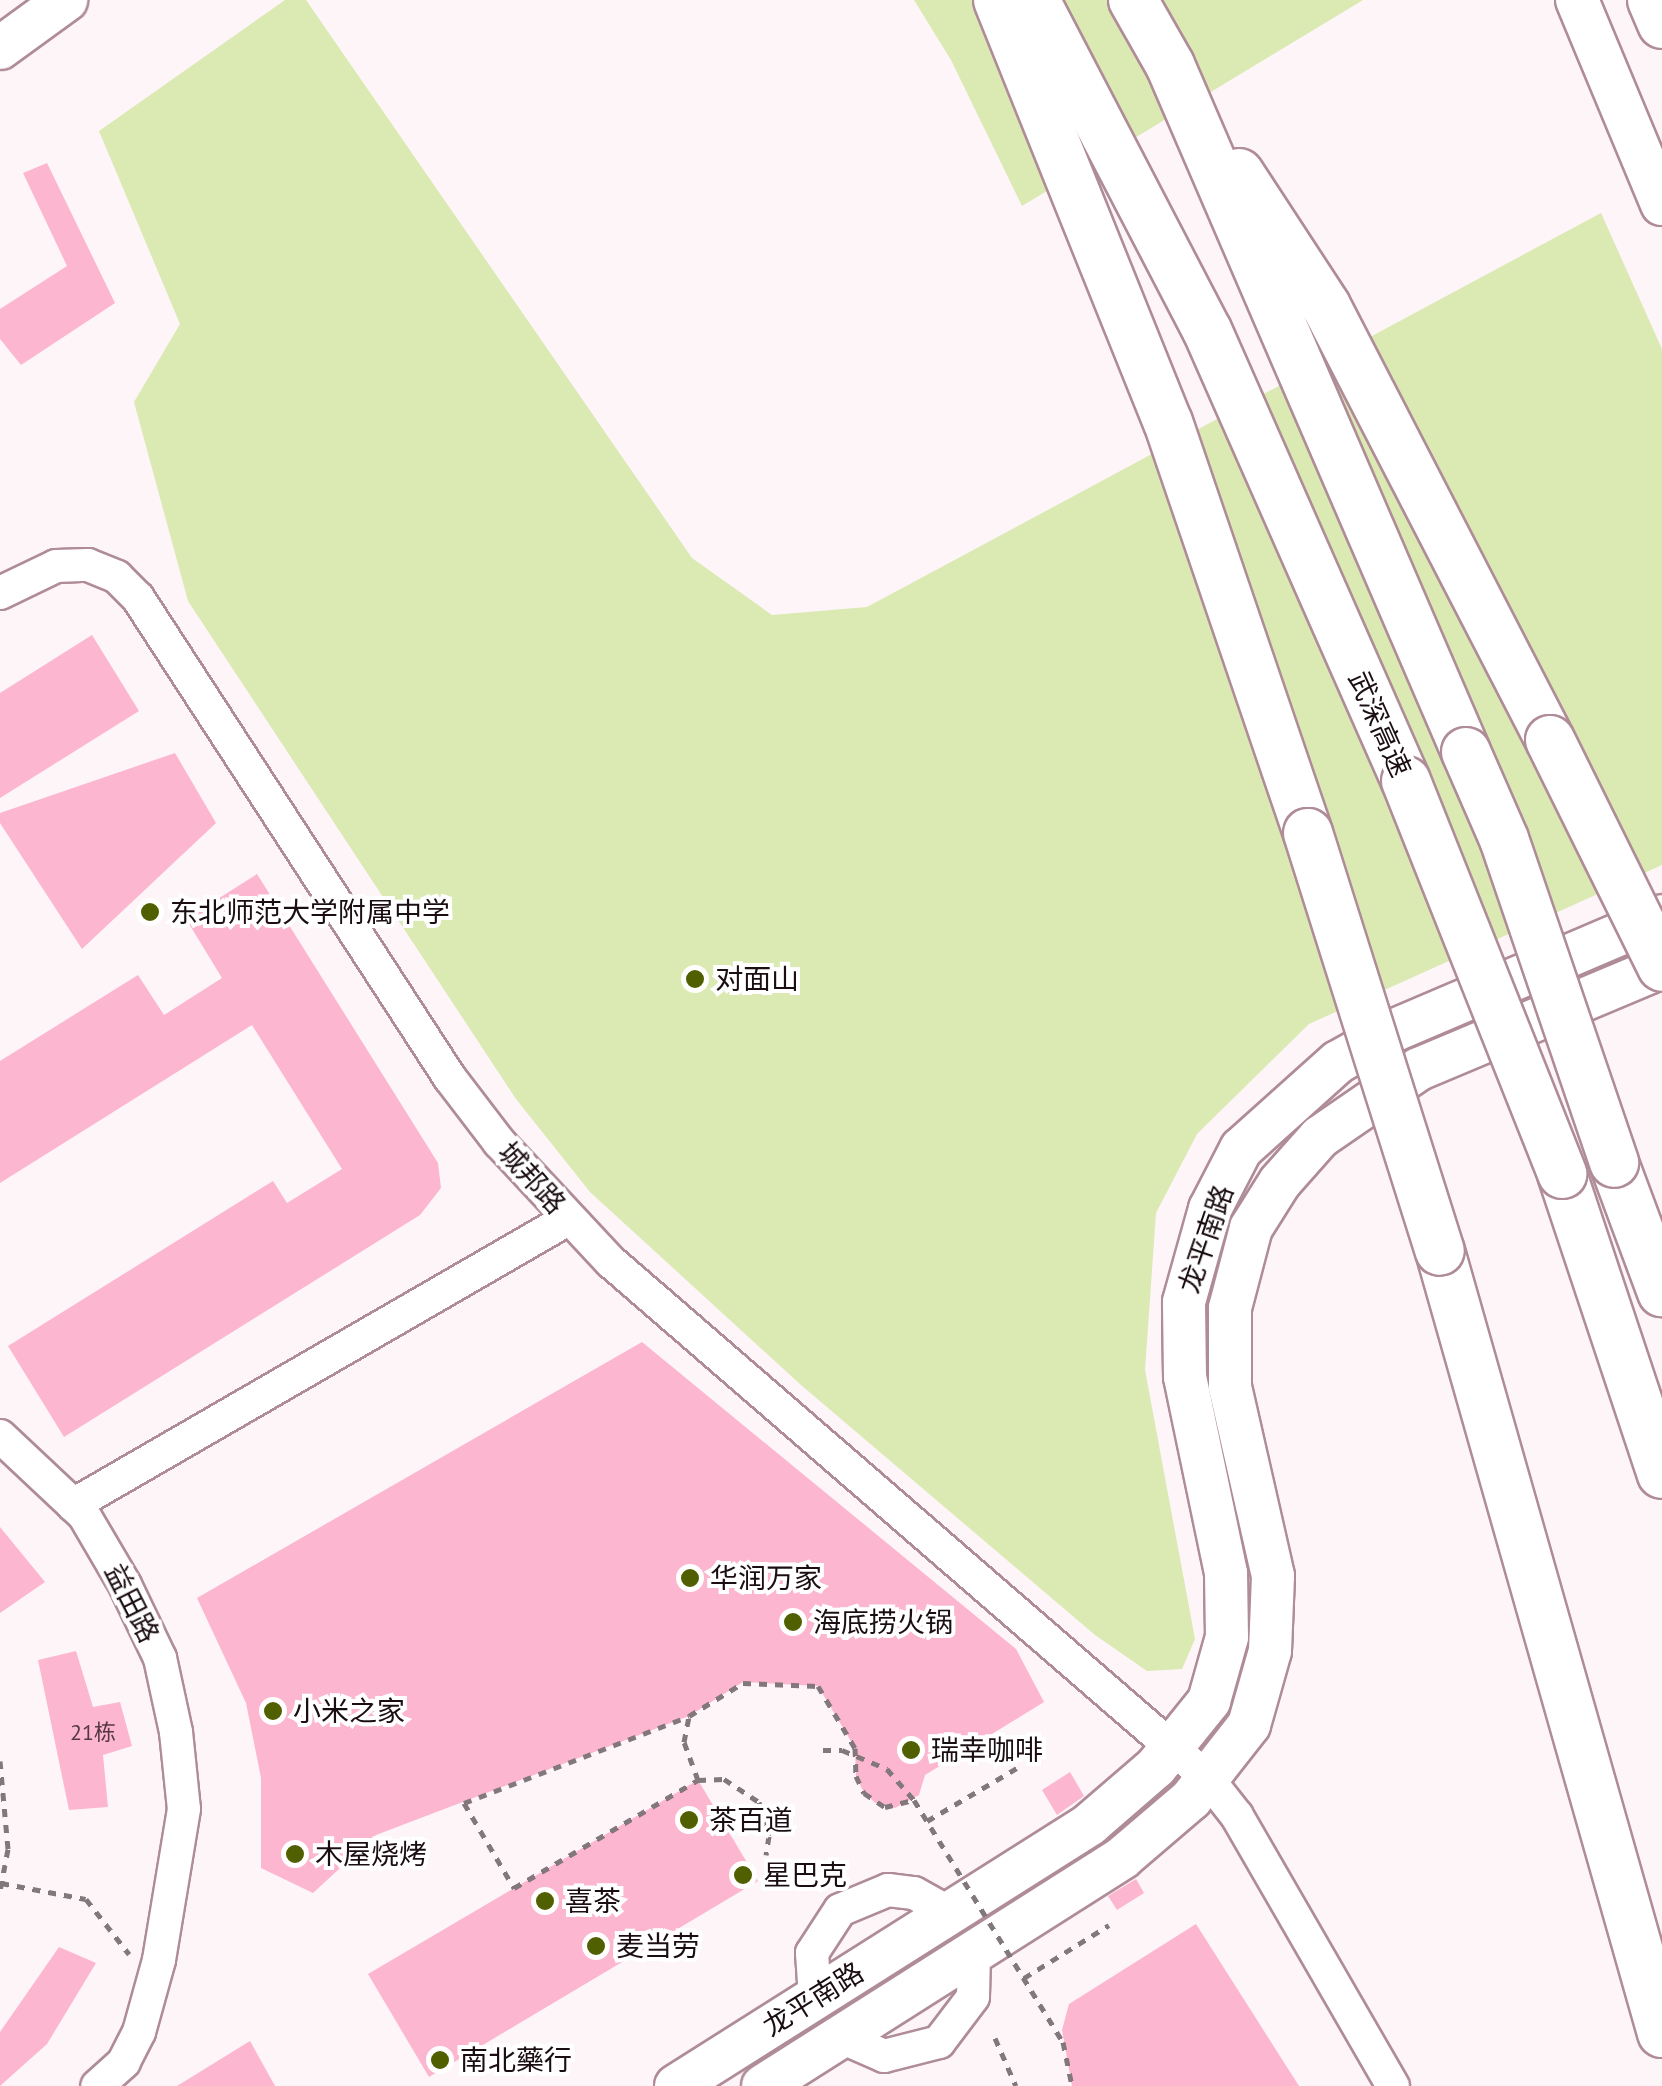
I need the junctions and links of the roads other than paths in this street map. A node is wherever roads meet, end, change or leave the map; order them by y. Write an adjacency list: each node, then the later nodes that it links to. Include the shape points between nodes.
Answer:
1 (66, 0): 8 (main road)
2 (998, 0): 24 (highway, bridge, via 1168,422 1308,834 1440,1251)
3 (1036, 0): 17 (highway, 武深高速, bridge, via 1207,330 1406,781 1562,1174)
4 (1133, 0): 9 (highway)
5 (1577, 0): 10 (main road)
6 (1652, 0): 7 (highway)
7 (1662, 24)
8 (0, 48)
9 (1170, 65): 13 (highway, bridge, via 1326,306); 15 (highway, bridge, via 1504,838)
10 (1662, 204)
11 (0, 593): 14 (street, 城邦路, via 56,566 88,564 118,577 138,598 450,1078)
12 (1662, 916): 19 (main road, 龙平南路, via 1395,1030 1338,1062 1242,1149 1210,1210 1184,1302 1185,1377 1226,1572 1226,1637 1209,1700)
13 (1662, 967): 20 (main road, 龙平南路, via 1518,1024 1367,1100 1320,1137 1251,1228 1230,1308 1230,1386 1273,1576 1270,1651 1249,1725)
14 (568, 1219): 18 (street); 19 (street, 城邦路)
15 (1662, 1292)
16 (0, 1436): 18 (street, 益田路)
17 (1662, 1474)
18 (74, 1505): 26 (street, 益田路, via 126,1584 160,1658 184,1809 160,1960 139,2032 124,2062)
19 (1173, 1746): 20 (street, 城邦路); 21 (main road, 龙平南路, via 1090,1824)
20 (1207, 1778): 22 (main road, 龙平南路, via 1122,1858); 29 (street, 城邦路, via 1237,1816)
21 (950, 1913): 23 (main road, 龙平南路); 23 (street, via 914,1892 888,1890 840,1910 812,1953)
22 (974, 1952): 25 (main road, 龙平南路); 25 (street, via 973,1996 939,2042 884,2056)
23 (815, 1998): 27 (main road, 龙平南路)
24 (1662, 2033)
25 (841, 2037): 28 (main road, 龙平南路)
26 (98, 2086)
27 (676, 2086)
28 (763, 2086)
29 (1393, 2086)

